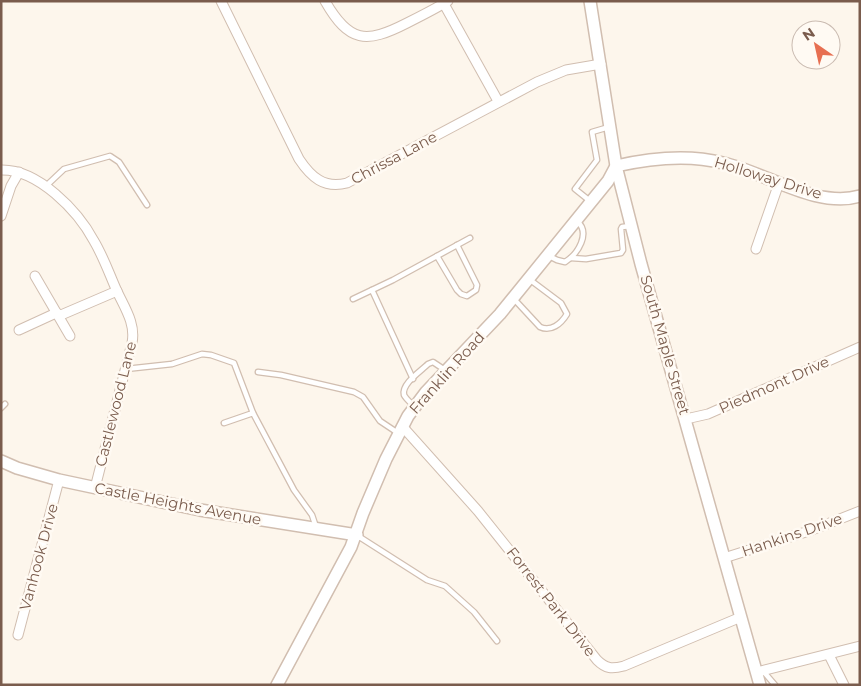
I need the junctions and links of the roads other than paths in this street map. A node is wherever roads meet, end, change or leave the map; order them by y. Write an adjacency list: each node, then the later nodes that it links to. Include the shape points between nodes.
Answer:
1 (221, 1): 6 (street, Chrissa Lane, via 299,159 307,171 326,184 347,183)
2 (325, 1): 4 (street, via 337,21 360,37 388,32)
3 (590, 1): 5 (street, South Maple Street)
4 (446, 2): 6 (street)
5 (601, 64): 6 (street, Chrissa Lane, via 566,70); 7 (street, South Maple Street)
6 (498, 102)
7 (610, 126): 8 (street, South Maple Street); 14 (lane, via 592,132 596,160 575,189)
8 (616, 166): 11 (street, Holloway Drive, via 647,160 691,158 724,163); 14 (street, Franklin Road); 18 (street, South Maple Street)
9 (1, 170): 10 (street, Castlewood Lane)
10 (19, 172): 12 (street, Castlewood Lane); 16 (street, via 10,186)
11 (779, 183): 13 (street, Holloway Drive, via 822,196 845,199); 21 (street)
12 (46, 186): 15 (lane, via 64,169 110,156 119,162); 28 (street, Castlewood Lane, via 88,230)
13 (860, 196)
14 (591, 202): 17 (street, Franklin Road)
15 (147, 205)
16 (1, 216)
17 (576, 220): 22 (street, Franklin Road); 24 (lane, via 584,232)
18 (632, 226): 24 (lane, via 621,229 621,253); 41 (street, South Maple Street)
19 (470, 238): 20 (lane)
20 (457, 245): 23 (lane); 23 (lane, via 477,285 468,296 457,290)
21 (756, 249)
22 (548, 255): 24 (lane, via 565,262); 26 (street, Franklin Road)
23 (438, 256): 27 (lane)
24 (571, 258)
25 (35, 276): 31 (street)
26 (529, 279): 29 (street, Franklin Road); 29 (lane, via 561,303 567,314 564,320 545,330)
27 (372, 290): 30 (lane); 38 (lane)
28 (117, 291): 31 (street, via 61,315); 35 (street, Castlewood Lane, via 133,327)
29 (513, 298): 36 (street, Franklin Road)
30 (353, 300)
31 (56, 313): 32 (street); 33 (street)
32 (19, 330)
33 (70, 336)
34 (860, 347): 41 (street, Piedmont Drive, via 708,414)
35 (125, 369): 40 (lane, via 172,364 202,354 211,355 234,363); 46 (street, Castlewood Lane)
36 (446, 371): 38 (lane, via 432,362); 39 (street, Franklin Road)
37 (258, 372): 43 (lane, via 354,392 363,397 380,421)
38 (413, 379): 39 (lane, via 404,392)
39 (415, 407): 43 (street, Franklin Road)
40 (253, 413): 42 (lane); 48 (lane, via 294,490 312,515)
41 (686, 419): 50 (street, South Maple Street)
42 (224, 423)
43 (400, 430): 49 (street, Franklin Road, via 363,513); 51 (street, Forrest Park Drive, via 478,511 597,660 606,667 624,666)
44 (1, 461): 45 (street, Castle Heights Avenue)
45 (59, 480): 46 (street, Castle Heights Avenue); 52 (street, Vanhook Drive)
46 (95, 488): 48 (street, Castle Heights Avenue)
47 (860, 511): 50 (street, Hankins Drive)
48 (316, 530): 49 (street, Castle Heights Avenue)
49 (357, 535): 53 (lane, via 427,580 445,586 474,612); 57 (street, Franklin Road)
50 (724, 558): 51 (street, South Maple Street)
51 (741, 617): 56 (street, South Maple Street)
52 (18, 635)
53 (497, 641)
54 (860, 646): 55 (street)
55 (830, 655): 56 (street); 60 (street)
56 (760, 671): 58 (street, South Maple Street); 59 (lane)
57 (277, 685)
58 (760, 685)
59 (775, 685)
60 (844, 685)

